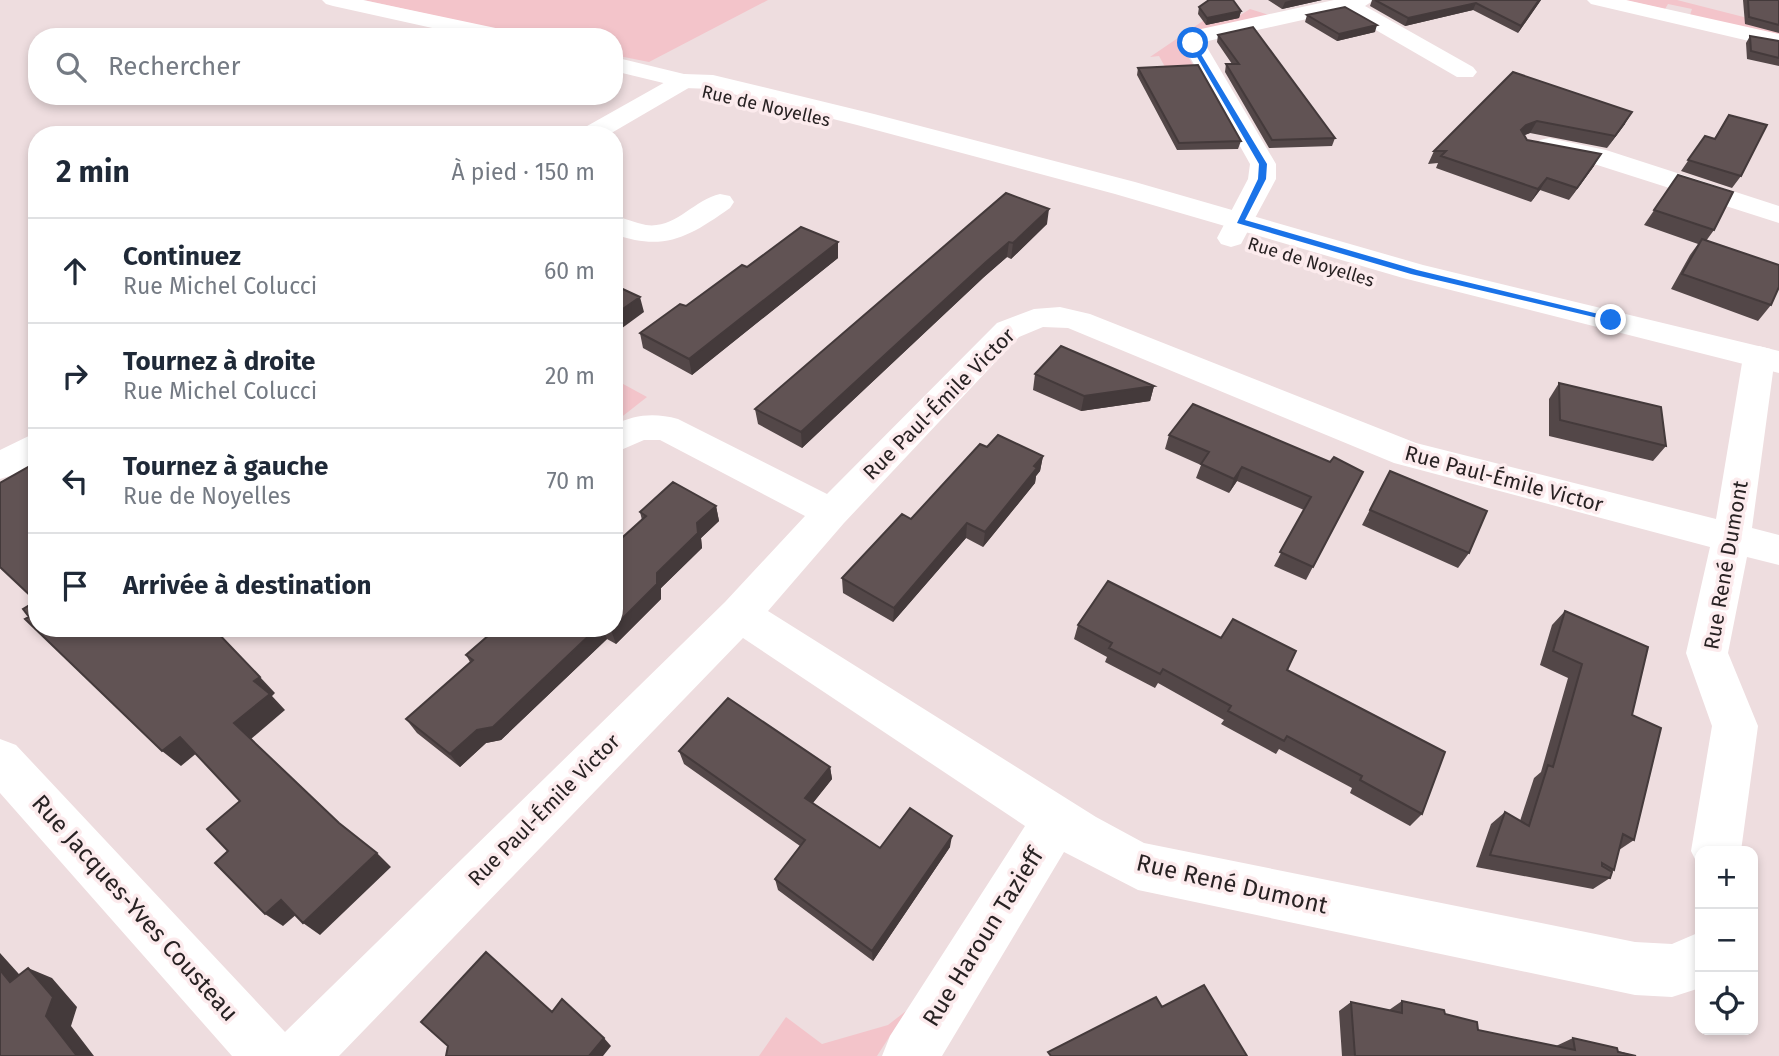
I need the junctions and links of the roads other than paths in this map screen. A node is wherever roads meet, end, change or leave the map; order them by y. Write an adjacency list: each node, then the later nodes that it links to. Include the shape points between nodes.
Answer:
1 (333, 0): 4 (street)
2 (1598, 0): 5 (street)
3 (1354, 2): 7 (street); 14 (street, via 1200,36 1193,43 1263,164 1262,179)
4 (463, 28)
5 (1779, 41)
6 (623, 66): 8 (street, Rue de Noyelles)
7 (1465, 72)
8 (684, 81): 9 (street); 14 (street, Rue de Noyelles, via 701,92 872,132)
9 (605, 126)
10 (1530, 144): 12 (street, via 1585,153)
11 (720, 202): 13 (street, via 676,233 647,233)
12 (1779, 215)
13 (623, 226)
14 (1235, 230): 15 (street, Rue de Noyelles, via 1411,292)
15 (1769, 371): 20 (street, Rue René Dumont)
16 (623, 435): 19 (street, via 639,427 666,428)
17 (28, 450): 18 (street)
18 (0, 466)
19 (831, 513): 20 (street, Rue Paul-Émile Victor, via 1008,330 1036,317 1051,316 1079,321 1407,454); 22 (street, Rue Paul-Émile Victor)
20 (1732, 536): 21 (street, Rue Paul-Émile Victor); 25 (street, Rue René Dumont, via 1707,653 1735,726)
21 (1779, 550)
22 (740, 614): 24 (street, Rue René Dumont); 28 (street, Rue Paul-Émile Victor)
23 (0, 761): 27 (street, Rue Jacques-Yves Cousteau)
24 (1057, 818): 26 (street, Rue René Dumont, via 1108,852 1169,874 1647,971 1683,970); 29 (street, Rue Haroun Tazieff)
25 (1717, 846)
26 (1695, 964)
27 (269, 1056)
28 (300, 1056)
29 (909, 1056)

